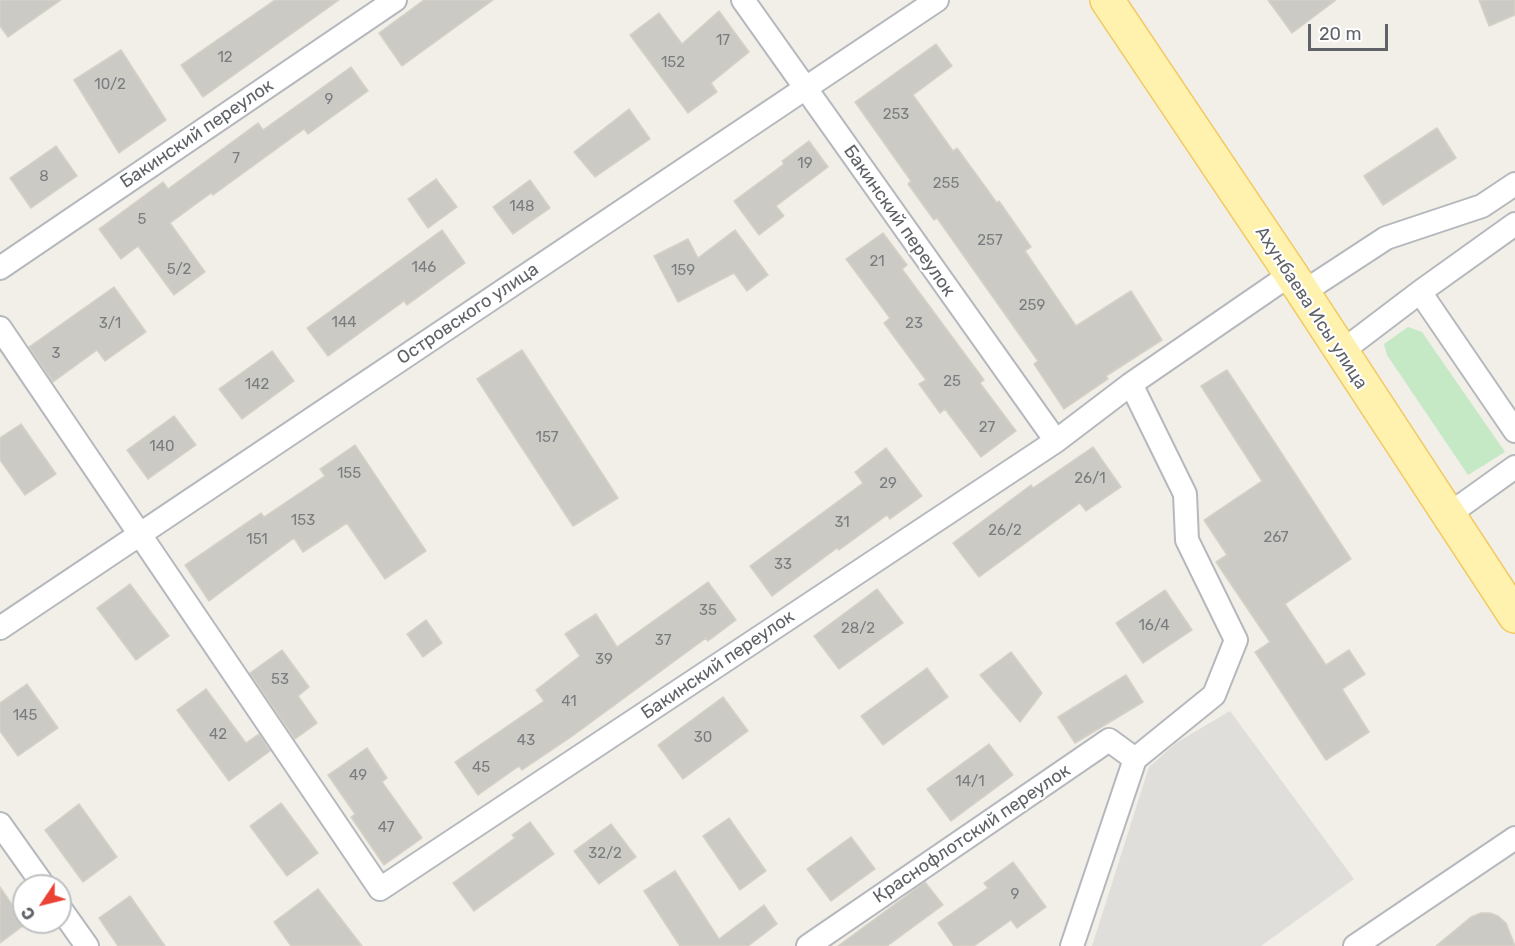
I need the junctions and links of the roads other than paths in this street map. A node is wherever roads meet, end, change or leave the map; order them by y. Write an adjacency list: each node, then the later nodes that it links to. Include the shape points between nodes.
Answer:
1 (395, 0): 8 (street, Бакинский переулок)
2 (743, 0): 5 (street, Бакинский переулок)
3 (937, 0): 5 (street, Островского улица)
4 (1107, 0): 9 (main road, Ахунбаева Исы улица)
5 (805, 88): 15 (street, Бакинский переулок); 18 (street, Островского улица)
6 (1515, 184): 9 (street, Бакинский переулок, via 1482,206 1386,238)
7 (1515, 224): 10 (street)
8 (0, 268)
9 (1297, 284): 12 (main road, Ахунбаева Исы улица); 13 (street, Бакинский переулок)
10 (1420, 292): 12 (street); 14 (street)
11 (0, 328): 18 (street)
12 (1341, 352): 17 (main road, Ахунбаева Исы улица)
13 (1131, 384): 15 (street, Бакинский переулок); 21 (street, via 1185,494 1187,540 1236,640 1214,695)
14 (1515, 431)
15 (1056, 441): 18 (street, Бакинский переулок, via 380,889)
16 (1515, 467): 17 (street)
17 (1448, 515): 19 (main road, Ахунбаева Исы улица)
18 (139, 534): 20 (street, Островского улица)
19 (1515, 616)
20 (0, 628)
21 (1134, 759): 27 (street, Краснофлотский переулок, via 1109,740); 28 (street)
22 (0, 824): 24 (street)
23 (1515, 838): 29 (street)
24 (35, 874)
25 (72, 925): 26 (street)
26 (87, 946)
27 (808, 946)
28 (1072, 946)
29 (1355, 946)

